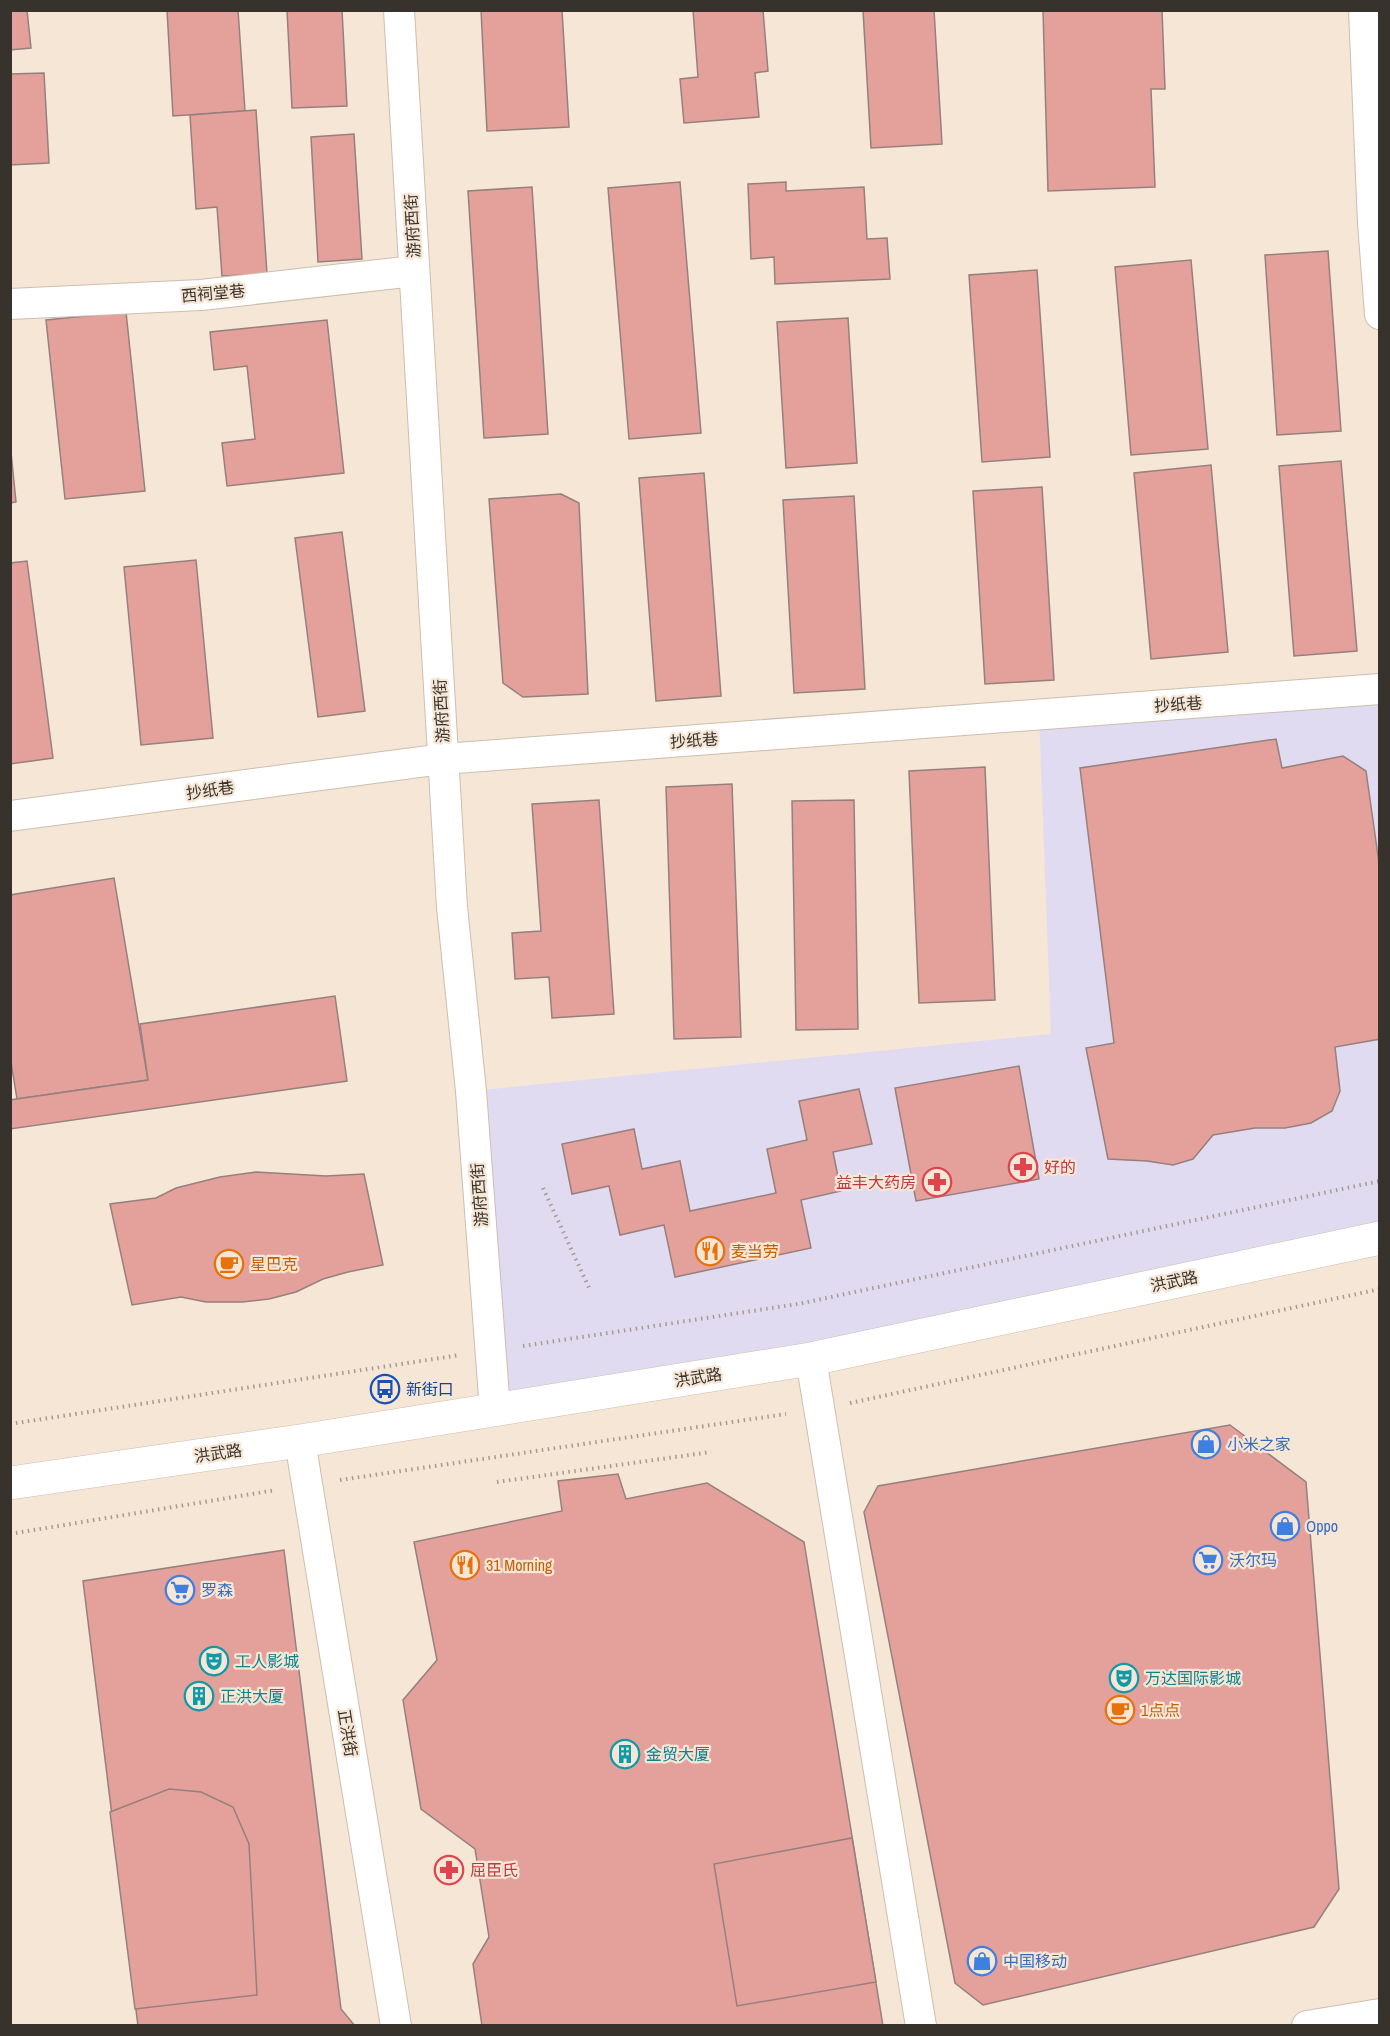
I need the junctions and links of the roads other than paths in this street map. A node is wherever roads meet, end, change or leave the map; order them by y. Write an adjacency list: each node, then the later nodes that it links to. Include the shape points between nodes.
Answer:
1 (399, 10): 3 (street, 游府西街)
2 (1364, 10): 5 (street)
3 (414, 271): 4 (street, 西祠堂巷, via 201,295); 7 (street, 游府西街)
4 (10, 303)
5 (1380, 314)
6 (1380, 689): 7 (street, 抄纸巷)
7 (443, 759): 8 (street, 抄纸巷); 11 (street, 游府西街)
8 (10, 816)
9 (1380, 1238): 10 (main road, 洪武路)
10 (810, 1359): 11 (main road, 洪武路); 16 (street)
11 (495, 1410): 12 (main road, 洪武路)
12 (300, 1441): 13 (main road, 洪武路); 15 (street, 正洪街)
13 (10, 1483)
14 (1380, 2014): 17 (street)
15 (396, 2025)
16 (921, 2025)
17 (1307, 2025)

